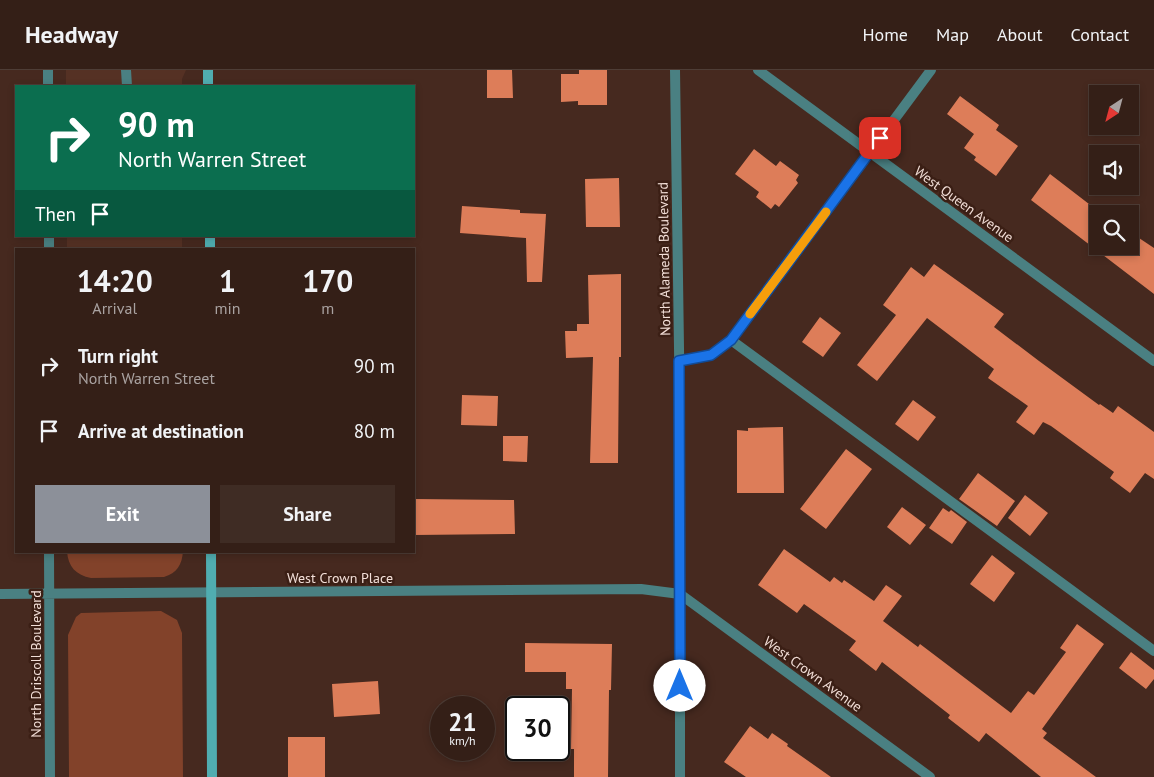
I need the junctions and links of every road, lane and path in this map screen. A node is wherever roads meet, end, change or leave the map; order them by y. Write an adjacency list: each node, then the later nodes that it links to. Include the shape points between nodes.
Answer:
1 (48, 70): 7 (street)
2 (126, 70): 8 (street)
3 (208, 70): 9 (main road)
4 (675, 70): 12 (street, North Alameda Boulevard)
5 (758, 70): 10 (street, West Queen Avenue)
6 (931, 70): 10 (street)
7 (48, 85)
8 (127, 85)
9 (208, 85)
10 (870, 152): 11 (street); 13 (street, West Queen Avenue)
11 (731, 340): 12 (street, via 711,355); 20 (street)
12 (679, 361): 19 (street, North Alameda Boulevard)
13 (1154, 361)
14 (49, 553): 18 (street, North Driscoll Boulevard)
15 (211, 553): 16 (main road)
16 (212, 592): 18 (street, West Crown Place); 19 (street, West Crown Place, via 641,589); 22 (main road)
17 (0, 594): 18 (street, West Crown Place)
18 (49, 594): 21 (street, North Driscoll Boulevard)
19 (680, 594): 23 (street, North Alameda Boulevard); 24 (street, West Crown Avenue)
20 (1154, 651)
21 (50, 777)
22 (212, 777)
23 (680, 777)
24 (930, 777)

